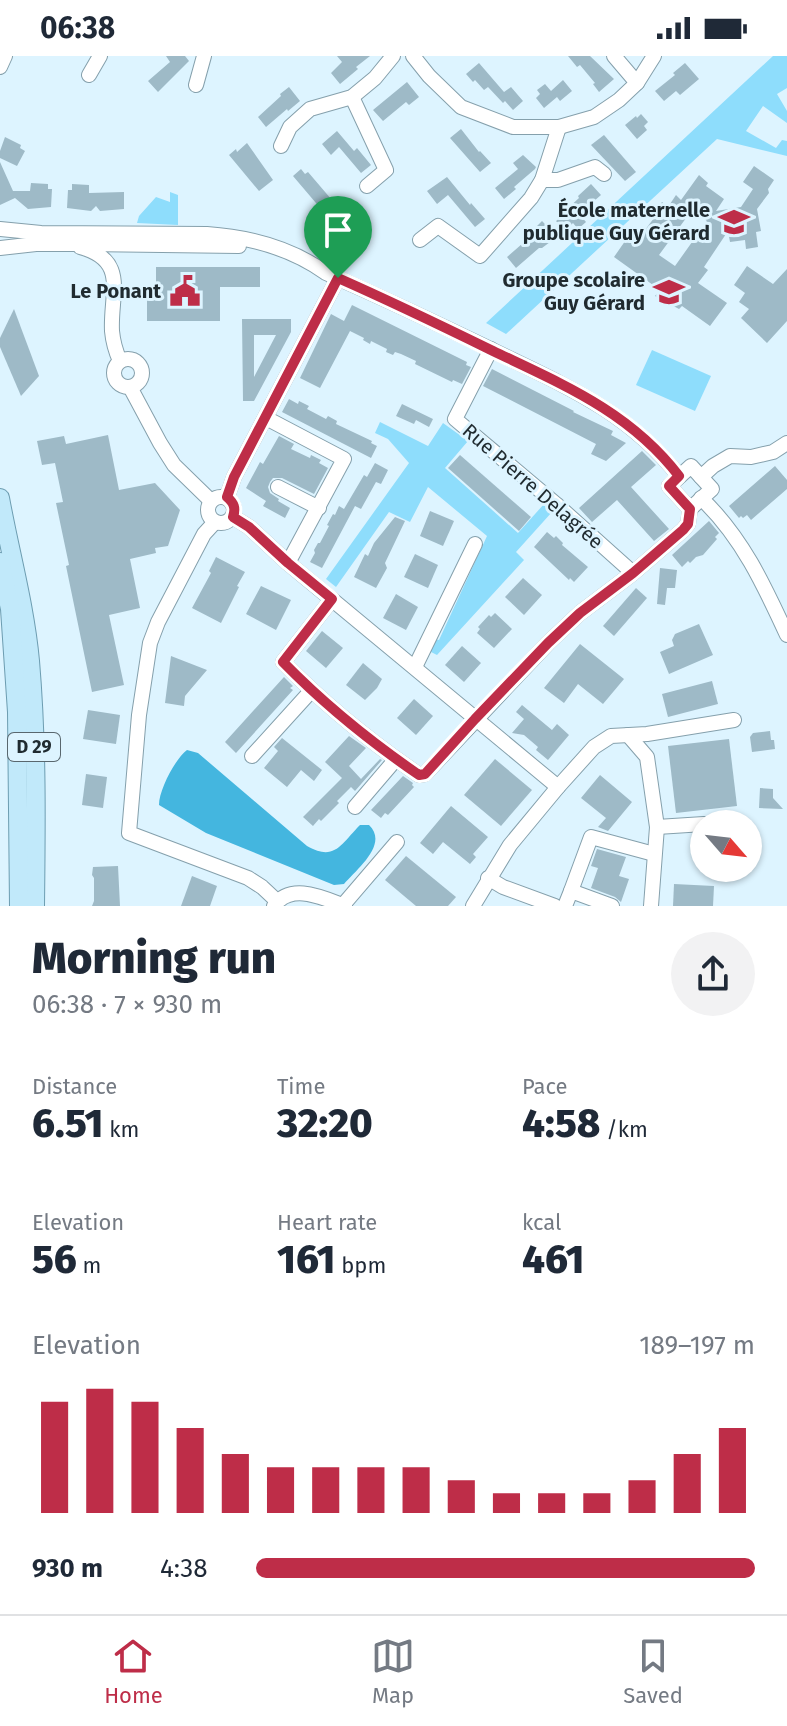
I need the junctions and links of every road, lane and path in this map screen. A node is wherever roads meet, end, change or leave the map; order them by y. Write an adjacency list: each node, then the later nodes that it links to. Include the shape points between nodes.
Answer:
1 (5, 56): 8 (street)
2 (100, 56): 9 (street)
3 (204, 56): 11 (street)
4 (393, 56): 12 (street)
5 (413, 56): 13 (street, via 461,107 513,127)
6 (614, 56): 10 (street)
7 (654, 56): 10 (street)
8 (0, 67)
9 (89, 75)
10 (637, 83): 13 (street, via 594,117)
11 (196, 85)
12 (352, 97): 14 (street, via 310,109 290,127); 17 (street, via 386,170)
13 (559, 127): 16 (street)
14 (281, 146)
15 (604, 174): 16 (street, via 595,167)
16 (542, 180): 19 (street, via 480,256 438,226)
17 (367, 186)
18 (0, 229): 22 (street, via 222,235 273,245)
19 (420, 240)
20 (67, 245): 21 (street); 22 (street, via 252,247); 32 (street, via 93,251 111,269 116,352 120,361 131,360 141,369 141,377 130,387 174,465)
21 (0, 248)
22 (332, 276): 23 (street); 24 (street)
23 (491, 349): 26 (street, via 622,419); 42 (street, Rue Pierre Delagrée, via 455,419)
24 (266, 418): 29 (street); 33 (street, via 344,459)
25 (787, 443): 27 (street, via 773,452 730,456)
26 (679, 476): 27 (street, via 691,466); 34 (street, via 669,486)
27 (701, 477): 31 (street, via 712,489)
28 (278, 487): 33 (street)
29 (227, 497): 32 (street); 36 (street, via 233,502)
30 (0, 498): 38 (main road)
31 (701, 498): 34 (street); 44 (street, via 748,556)
32 (211, 501): 37 (street, via 208,512)
33 (319, 508): 41 (street)
34 (690, 509): 42 (street, via 688,524)
35 (0, 517): 38 (main road, D 29)
36 (233, 517): 37 (street); 41 (street)
37 (215, 522): 60 (street, via 204,534 150,643 129,833 248,878)
38 (7, 535): 62 (main road, D 29, via 30,660 37,796)
39 (475, 544): 45 (street)
40 (0, 562): 61 (main road, D 29, via 10,609 15,683)
41 (288, 563): 43 (street)
42 (633, 573): 47 (street, via 580,613)
43 (332, 599): 45 (street); 46 (street, via 283,662)
44 (787, 635)
45 (415, 667): 47 (street)
46 (311, 691): 50 (street); 51 (street)
47 (475, 719): 51 (street, via 425,774); 52 (street)
48 (734, 720): 49 (street)
49 (628, 735): 52 (street, via 611,736 594,747); 55 (street, via 647,757)
50 (252, 756)
51 (396, 759): 53 (street)
52 (558, 787): 58 (street)
53 (355, 807)
54 (690, 825): 55 (street)
55 (657, 827): 57 (street)
56 (397, 842): 63 (street)
57 (654, 854): 59 (street, via 591,837); 68 (street)
58 (488, 878): 64 (street); 65 (street)
59 (571, 891): 66 (street); 67 (street)
60 (276, 904): 63 (street, via 299,893)
61 (19, 906)
62 (35, 906)
63 (344, 906)
64 (473, 906)
65 (555, 906)
66 (565, 906)
67 (612, 906)
68 (651, 906)

